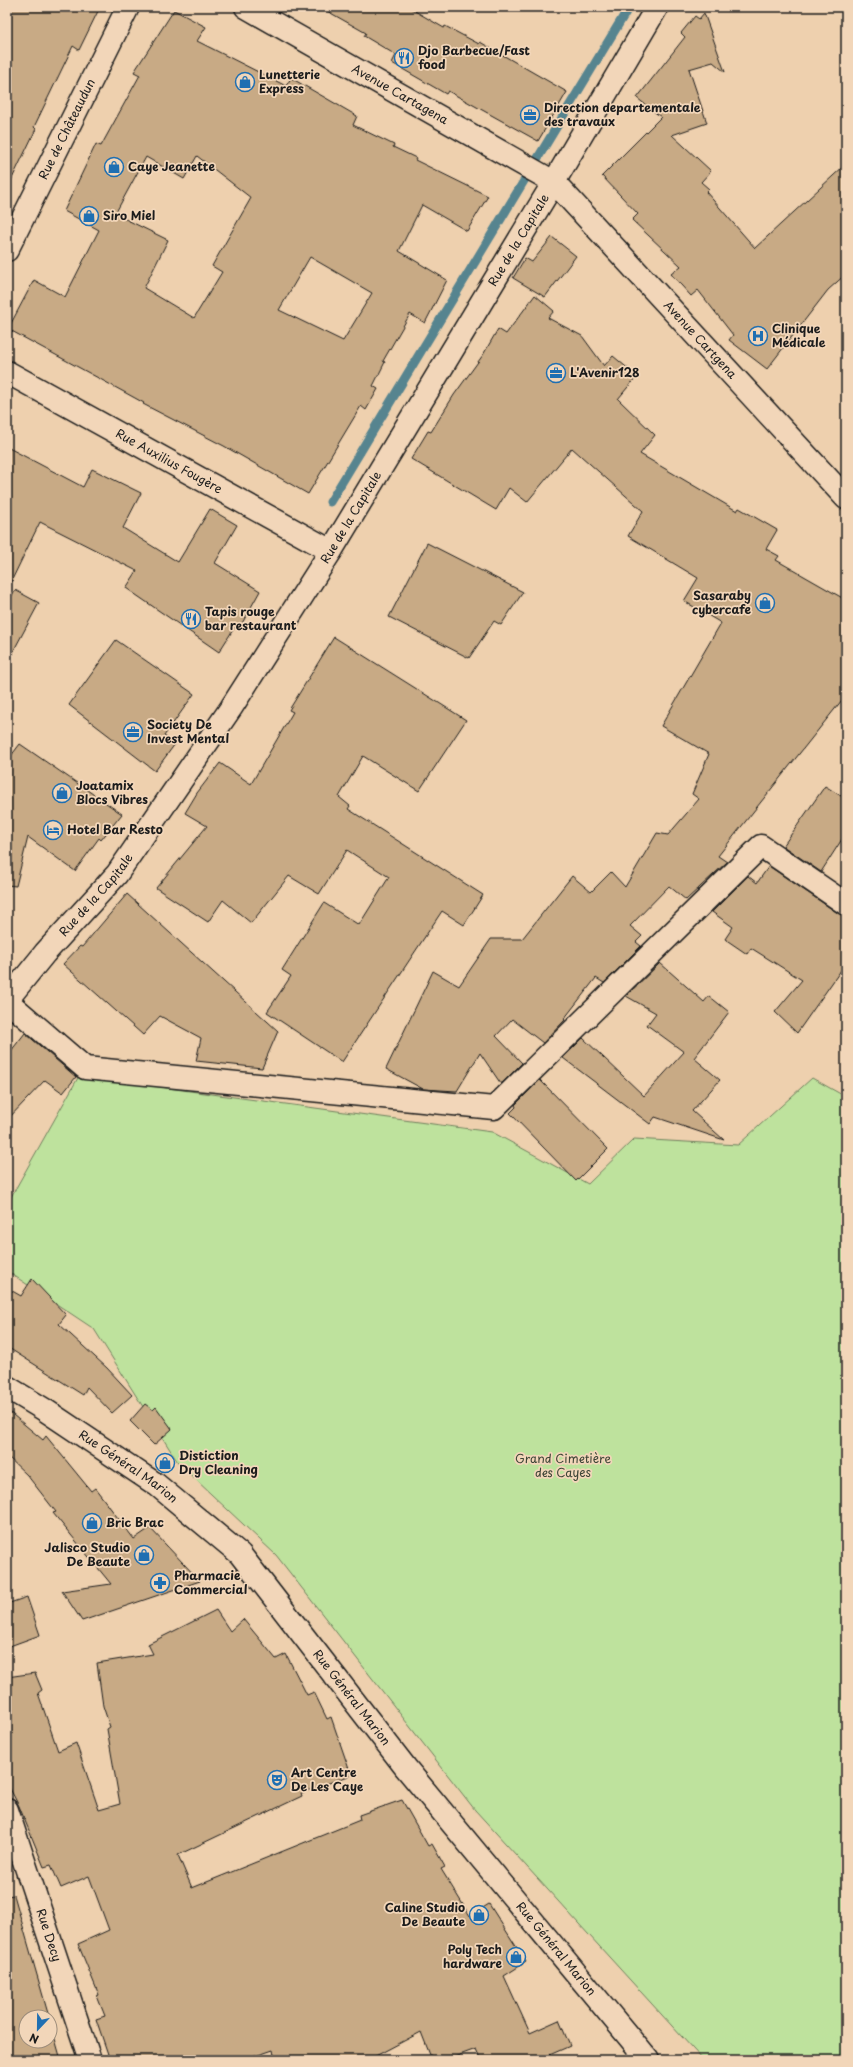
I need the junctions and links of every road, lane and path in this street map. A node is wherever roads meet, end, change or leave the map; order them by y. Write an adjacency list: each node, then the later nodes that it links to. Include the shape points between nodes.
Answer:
1 (128, 7): 5 (street, Rue de Châteaudun)
2 (246, 7): 4 (street, Avenue Cartagena)
3 (657, 7): 4 (street, Rue de la Capitale)
4 (554, 182): 7 (street, Avenue Cartgena); 8 (street, Rue de la Capitale)
5 (7, 250)
6 (7, 372): 8 (street, Rue Auxilius Fougère)
7 (846, 498)
8 (331, 551): 10 (street, Rue de la Capitale, via 231,708 117,874 45,953)
9 (846, 904): 10 (street, via 762,846 494,1108 86,1068)
10 (7, 1001)
11 (7, 1387): 14 (street, Rue Général Marion, via 157,1485 240,1554 406,1768)
12 (7, 1810): 13 (street, Rue Decy)
13 (90, 2060)
14 (648, 2060)

